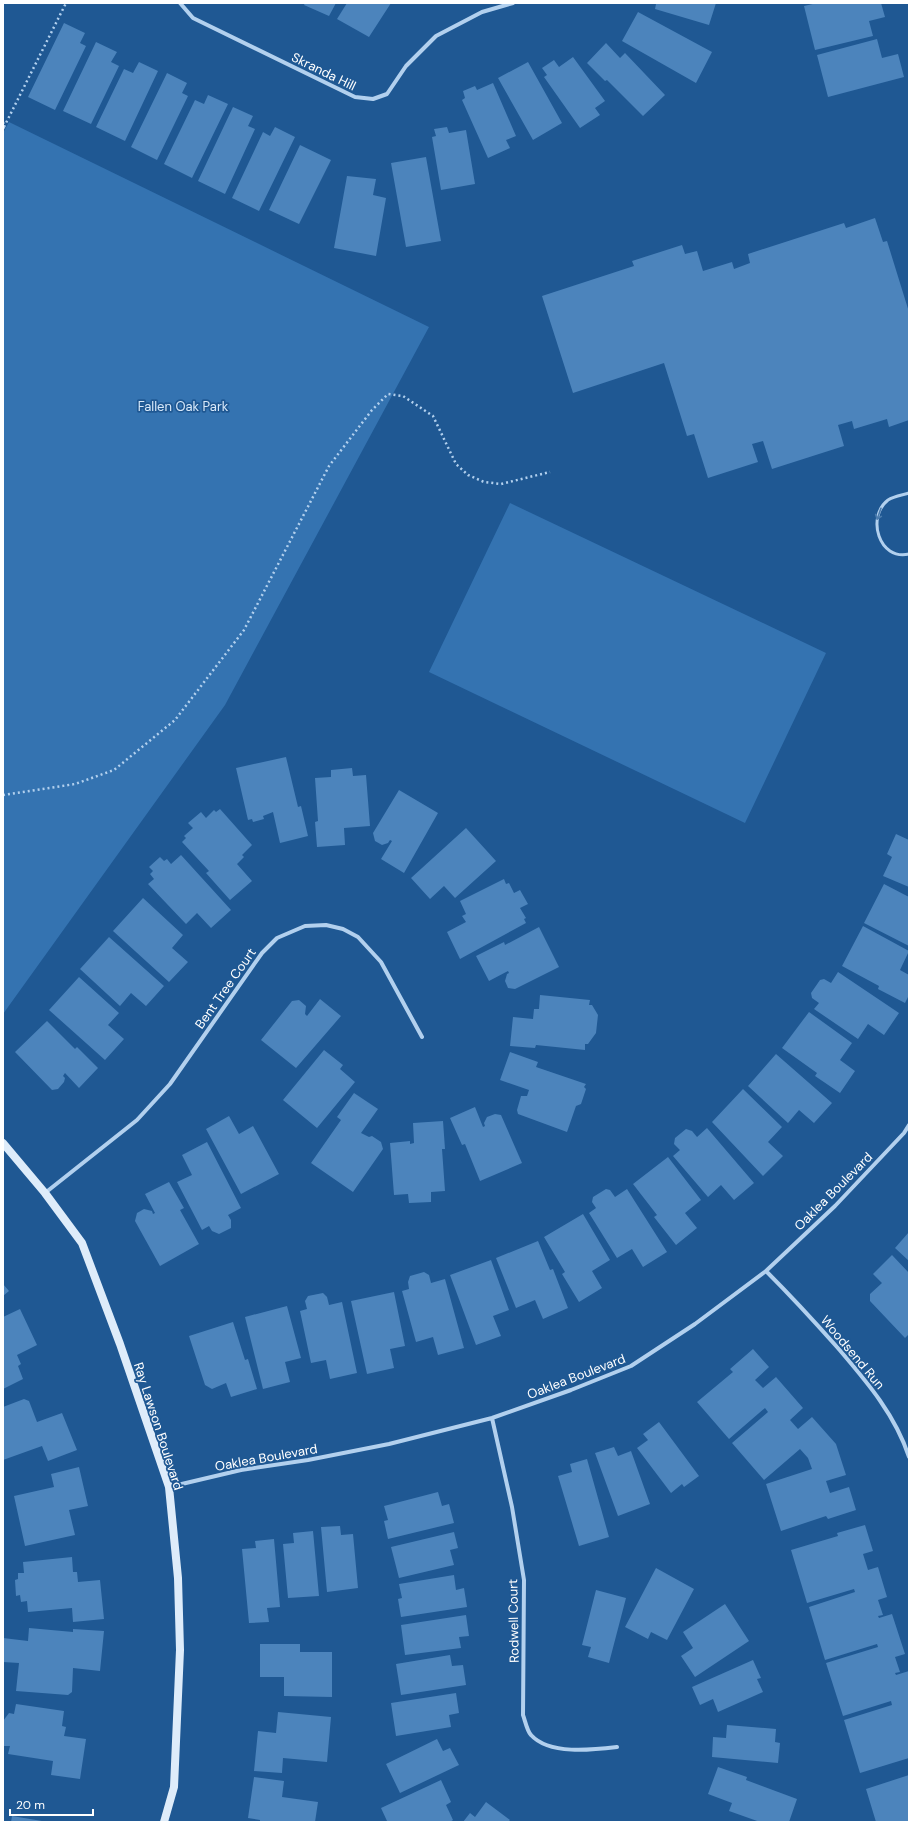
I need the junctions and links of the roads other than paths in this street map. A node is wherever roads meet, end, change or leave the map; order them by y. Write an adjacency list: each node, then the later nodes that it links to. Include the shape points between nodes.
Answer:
1 (180, 3): 2 (street, Skranda Hill, via 192,18 355,97 374,100 387,94 406,66 436,36 482,12)
2 (513, 3)
3 (909, 493): 4 (lane, one-way to 4, via 890,499 882,507 876,526 878,536 892,552 901,556)
4 (909, 554)
5 (422, 1036): 8 (street, Bent Tree Court, via 381,962 358,937 343,929 326,925 305,926 277,938 262,953 170,1084 137,1120)
6 (909, 1125): 9 (street, Oaklea Boulevard, via 834,1206)
7 (3, 1143): 8 (street, Ray Lawson Boulevard)
8 (45, 1193): 12 (street, Ray Lawson Boulevard, via 82,1243)
9 (766, 1271): 10 (street, Oaklea Boulevard, via 695,1324 632,1366); 11 (street, Woodsend Run, via 802,1307 877,1394 895,1423)
10 (492, 1418): 12 (street, Oaklea Boulevard, via 389,1444 241,1470); 13 (street, Rodwell Court, via 512,1507 524,1580 523,1715 530,1734 547,1746 584,1751)
11 (909, 1457)
12 (169, 1487): 14 (street, Ray Lawson Boulevard, via 178,1578 180,1650 174,1787)
13 (617, 1747)
14 (164, 1822)

